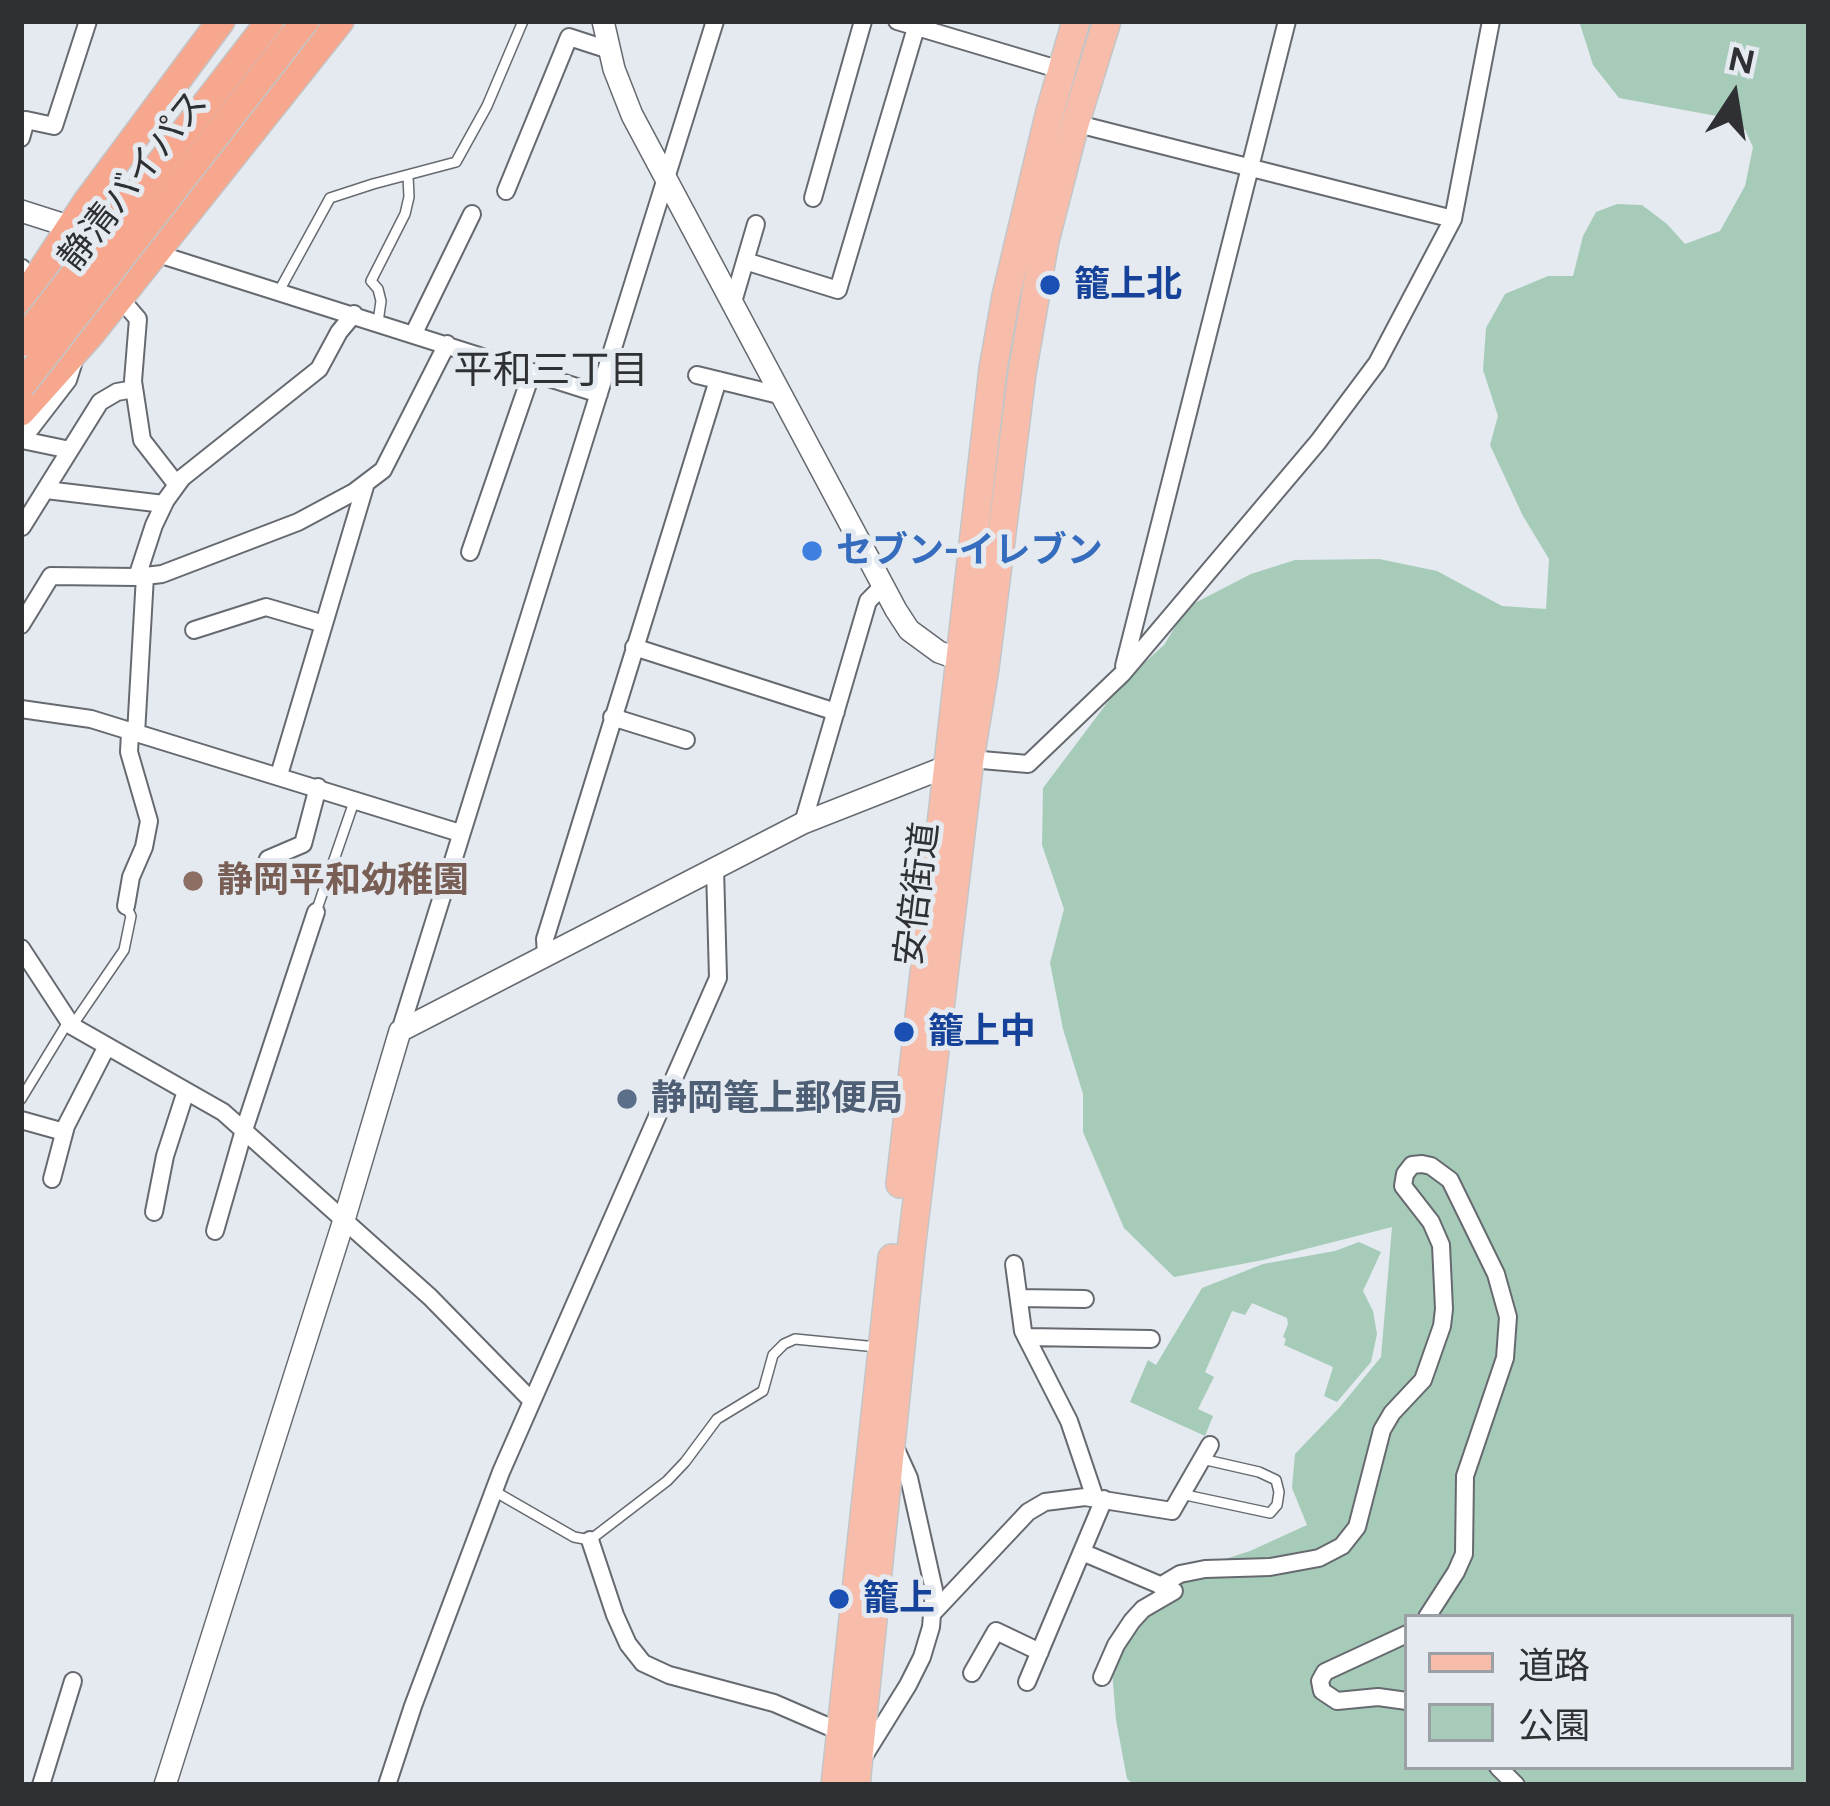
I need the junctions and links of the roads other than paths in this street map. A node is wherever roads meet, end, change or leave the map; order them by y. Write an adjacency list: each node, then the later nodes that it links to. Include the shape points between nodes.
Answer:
1 (88, 21): 20 (street, via 54,126 26,119)
2 (221, 21): 21 (highway)
3 (242, 21): 21 (highway)
4 (270, 21): 41 (highway, 静清バイパス, bridge)
5 (304, 21): 47 (highway, 静清バイパス, bridge)
6 (340, 21): 32 (highway)
7 (523, 21): 24 (lane, via 456,162)
8 (603, 21): 17 (street)
9 (715, 21): 23 (street)
10 (862, 21): 26 (street)
11 (897, 21): 16 (street)
12 (1076, 21): 18 (main road, 安倍街道)
13 (1108, 21): 19 (main road, 安倍街道)
14 (1287, 21): 22 (street)
15 (1491, 21): 29 (street)
16 (917, 24): 18 (street); 33 (street, via 838,290)
17 (610, 50): 23 (street, via 632,115); 25 (street, via 568,37)
18 (1061, 70): 19 (main road, 安倍街道)
19 (1062, 119): 22 (street); 66 (main road, 安倍街道, via 1006,296 993,369)
20 (21, 138)
21 (129, 146): 31 (highway)
22 (1249, 169): 29 (street); 67 (street)
23 (665, 174): 37 (street); 49 (street)
24 (408, 176): 34 (lane, via 330,198); 39 (lane, via 405,214 371,281 381,301)
25 (506, 191)
26 (813, 198)
27 (21, 211): 31 (street)
28 (472, 214): 40 (street)
29 (1453, 219): 67 (street, via 1377,363)
30 (756, 224): 33 (street)
31 (70, 227): 32 (street); 36 (highway)
32 (155, 253): 34 (street); 35 (highway)
33 (745, 261): 37 (street)
34 (279, 291): 38 (street)
35 (120, 298): 43 (highway); 48 (street, via 138,319)
36 (21, 302)
37 (733, 302): 50 (street)
38 (355, 314): 39 (street); 55 (street, via 319,369)
39 (378, 322): 40 (street)
40 (414, 334): 42 (street)
41 (21, 343)
42 (447, 344): 44 (street); 54 (street, via 391,458)
43 (78, 349): 51 (highway); 52 (street, via 68,380)
44 (532, 372): 49 (street); 59 (street)
45 (697, 375): 46 (street)
46 (718, 380): 50 (street); 65 (street)
47 (21, 386)
48 (134, 389): 53 (street, via 100,402); 55 (street, via 142,440)
49 (599, 394): 78 (street)
50 (783, 397): 61 (street)
51 (21, 412)
52 (21, 440): 53 (street)
53 (70, 450): 56 (street)
54 (366, 483): 60 (street, via 298,522); 62 (street)
55 (177, 484): 57 (street)
56 (46, 490): 57 (street); 58 (street)
57 (164, 504): 60 (street)
58 (22, 527)
59 (470, 552)
60 (141, 576): 63 (street, via 51,576); 71 (street)
61 (883, 586): 66 (street, via 910,630); 69 (street, via 868,601)
62 (324, 624): 64 (street, via 266,607); 74 (street)
63 (21, 625)
64 (194, 630)
65 (634, 647): 69 (street); 70 (street)
66 (972, 664): 73 (main road, 安倍街道)
67 (1122, 674): 73 (street, via 1028,764)
68 (21, 710): 71 (street)
69 (836, 712): 77 (street)
70 (612, 717): 72 (street); 84 (street)
71 (133, 733): 74 (street); 81 (street, via 129,752 149,821)
72 (686, 740)
73 (959, 763): 77 (street); 102 (main road, 安倍街道); 104 (main road, 安倍街道)
74 (279, 776): 75 (street)
75 (318, 788): 76 (street); 80 (street, via 303,844 268,859)
76 (355, 799): 78 (street); 82 (lane)
77 (803, 823): 79 (street)
78 (460, 832): 86 (street)
79 (715, 868): 84 (street); 103 (street, via 718,978)
80 (260, 884)
81 (126, 906): 85 (lane, via 128,940)
82 (316, 912): 91 (street)
83 (21, 948): 85 (street)
84 (546, 955): 86 (street)
85 (70, 1024): 87 (street); 89 (lane)
86 (400, 1031): 95 (street)
87 (106, 1048): 88 (street); 92 (street)
88 (186, 1090): 91 (street); 94 (street)
89 (21, 1100)
90 (21, 1120): 92 (street)
91 (244, 1130): 95 (street); 96 (street)
92 (64, 1132): 93 (street)
93 (52, 1179)
94 (154, 1212)
95 (344, 1220): 103 (street); 124 (street)
96 (215, 1231)
97 (1015, 1264): 98 (street)
98 (1019, 1298): 99 (street); 100 (street)
99 (1085, 1299)
100 (1026, 1337): 101 (street); 108 (street)
101 (1151, 1340)
102 (881, 1347): 109 (lane, via 784,1344 763,1391 717,1419 667,1481); 121 (main road, 安倍街道)
103 (532, 1402): 106 (street)
104 (892, 1438): 112 (street, via 909,1478); 122 (main road, 安倍街道)
105 (1206, 1452): 107 (street); 107 (lane, via 1276,1480 1277,1505 1270,1513)
106 (494, 1491): 109 (lane); 125 (street)
107 (1181, 1494): 108 (street, via 1172,1511)
108 (1099, 1498): 110 (street); 112 (street, via 1045,1502 1028,1512)
109 (590, 1540): 121 (street, via 615,1616 643,1663)
110 (1082, 1552): 111 (street); 115 (street)
111 (1160, 1586): 113 (street, via 1205,1569 1319,1558 1357,1527 1382,1430 1423,1380 1442,1326 1441,1245 1402,1186 1412,1166 1422,1164 1450,1180 1508,1317 1504,1358 1465,1476 1464,1554); 117 (street, via 1174,1591 1132,1621)
112 (932, 1614): 122 (street, via 922,1657)
113 (1429, 1614)
114 (1404, 1635): 120 (street, via 1337,1665 1320,1682 1337,1701)
115 (1040, 1652): 116 (street, via 996,1631); 119 (street)
116 (972, 1672)
117 (1102, 1677)
118 (73, 1681): 123 (street)
119 (1027, 1682)
120 (1404, 1701)
121 (841, 1732): 126 (main road, 安倍街道)
122 (857, 1775)
123 (41, 1785)
124 (165, 1785)
125 (387, 1785)
126 (835, 1785)

